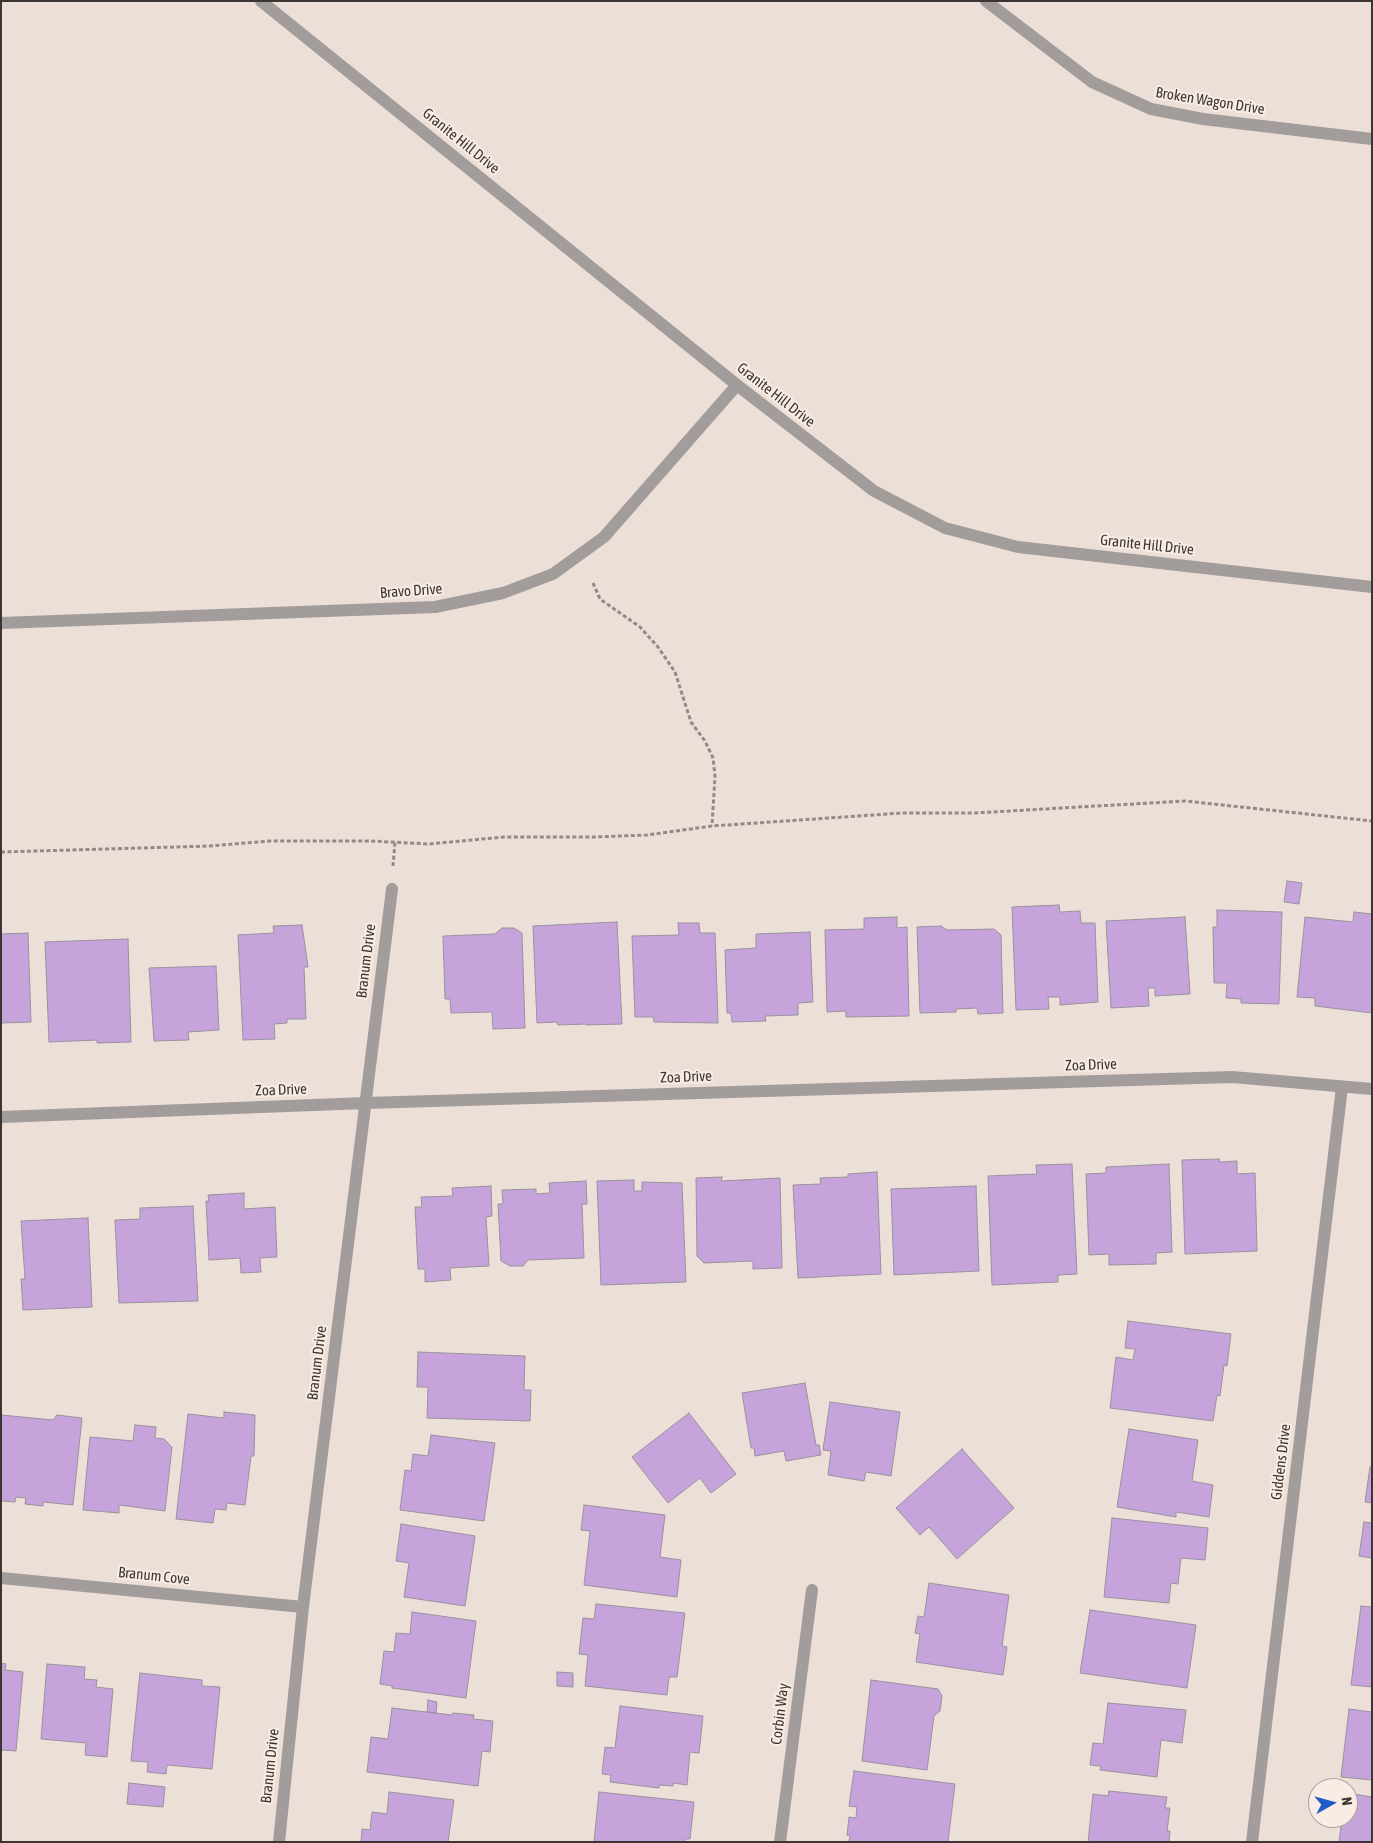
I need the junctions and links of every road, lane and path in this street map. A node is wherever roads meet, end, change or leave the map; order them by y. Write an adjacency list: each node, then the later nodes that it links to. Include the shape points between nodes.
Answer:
1 (262, 1): 4 (street, Granite Hill Drive)
2 (986, 1): 3 (street, Broken Wagon Drive, via 1092,82 1151,109 1203,119)
3 (1372, 140)
4 (737, 385): 6 (street, Granite Hill Drive, via 874,491 945,528 1018,548); 7 (street, Bravo Drive, via 604,537 553,574 504,593 434,607)
5 (593, 583): 9 (path, via 600,599 640,627 675,672 691,722 713,758)
6 (1372, 586)
7 (1, 623)
8 (1372, 821): 9 (path, via 1185,801 974,813 902,813)
9 (712, 826): 10 (path, via 647,835 504,837 429,844 270,841 209,846)
10 (1, 852)
11 (392, 889): 14 (street, Branum Drive)
12 (1342, 1087): 13 (street, Zoa Drive); 14 (street, Zoa Drive, via 1232,1077); 21 (street, Giddens Drive)
13 (1372, 1089)
14 (366, 1103): 15 (street, Zoa Drive); 18 (street, Branum Drive)
15 (1, 1117)
16 (1, 1578): 18 (street, Branum Cove)
17 (812, 1590): 20 (street, Corbin Way)
18 (303, 1607): 19 (street, Branum Drive)
19 (279, 1842)
20 (780, 1842)
21 (1252, 1842)

